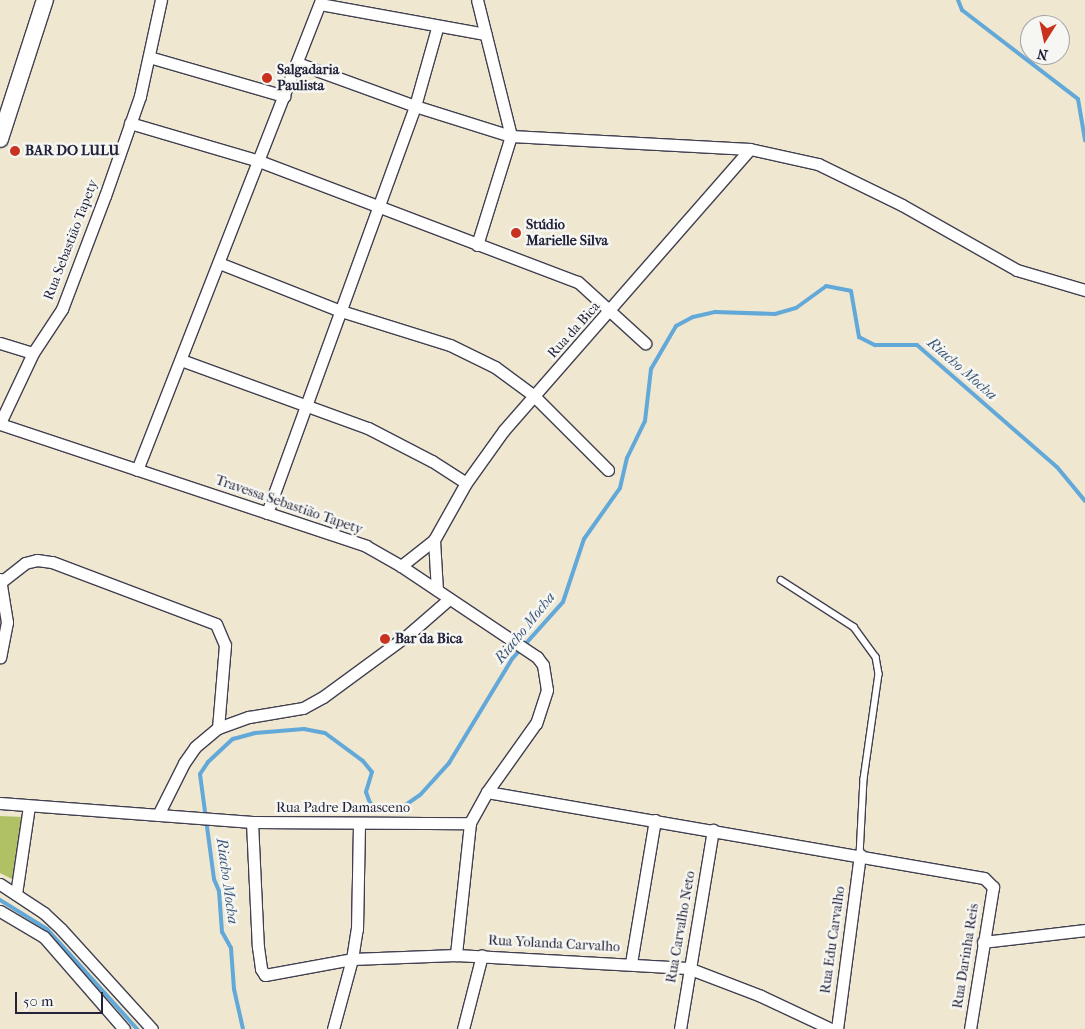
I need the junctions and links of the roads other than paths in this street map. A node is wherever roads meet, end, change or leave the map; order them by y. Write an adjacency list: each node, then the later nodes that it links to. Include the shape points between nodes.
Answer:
1 (45, 0): 13 (main road)
2 (161, 0): 7 (street, Rua Sebastião Tapety)
3 (477, 0): 6 (street)
4 (321, 2): 5 (street); 8 (street)
5 (437, 28): 6 (street); 10 (street)
6 (484, 34): 12 (street)
7 (149, 57): 9 (street); 11 (street, Rua Sebastião Tapety)
8 (297, 63): 9 (street); 10 (street)
9 (284, 96): 15 (street)
10 (415, 106): 12 (street); 16 (street)
11 (130, 124): 15 (street); 24 (street, Rua Sebastião Tapety, via 62,309)
12 (511, 136): 14 (street); 17 (street)
13 (0, 139)
14 (750, 149): 19 (street, via 818,164 902,205 1017,270); 21 (street, Rua da Bica)
15 (260, 161): 16 (street); 18 (street)
16 (378, 209): 17 (street); 20 (street)
17 (477, 245): 21 (street, via 578,282)
18 (219, 263): 20 (street); 25 (street)
19 (1085, 290)
20 (341, 311): 26 (street, via 450,345 496,367); 27 (street)
21 (611, 311): 23 (street); 26 (street, Rua da Bica)
22 (0, 342): 24 (street)
23 (645, 343)
24 (33, 353): 28 (street, Rua Sebastião Tapety)
25 (181, 360): 27 (street); 29 (street)
26 (533, 395): 30 (street); 31 (street, Rua da Bica)
27 (306, 404): 31 (street, via 403,444); 32 (street)
28 (0, 424): 29 (street, Travessa Sebastião Tapety)
29 (137, 470): 32 (street, Travessa Sebastião Tapety)
30 (608, 470)
31 (466, 483): 33 (street, Rua da Bica)
32 (267, 513): 34 (street, Travessa Sebastião Tapety, via 366,546)
33 (434, 540): 34 (street, Rua da Bica); 37 (street)
34 (401, 566): 37 (street, Travessa Sebastião Tapety)
35 (1, 580): 39 (street, via 7,622); 40 (street, via 25,563 37,560 52,562 216,624 225,645)
36 (781, 580): 50 (lane, via 854,627 876,657 879,674 864,779)
37 (437, 590): 38 (street, Travessa Sebastião Tapety)
38 (450, 598): 40 (street, via 410,633 323,697 303,708 249,717); 41 (street, Travessa Sebastião Tapety, via 526,648 543,665 547,690 536,723)
39 (1, 651)
40 (218, 728): 44 (street, via 195,747)
41 (487, 792): 45 (street); 47 (street)
42 (0, 803): 43 (street)
43 (29, 806): 44 (street); 52 (street)
44 (158, 814): 46 (street, Rua Padre Damasceno)
45 (655, 820): 49 (street); 59 (street)
46 (252, 822): 48 (street, Rua Padre Damasceno); 58 (street, Rua Yolanda Carvalho, via 258,947 265,976)
47 (470, 823): 48 (street, Rua Padre Damasceno); 56 (street)
48 (359, 824): 58 (street, via 358,903)
49 (714, 830): 50 (street); 60 (street, Rua Carvalho Neto)
50 (860, 855): 55 (street, Rua Darinha Reis, via 975,874 990,881 993,887); 67 (street, Rua Edu Carvalho)
51 (0, 884): 52 (street)
52 (16, 894): 62 (street, via 61,929)
53 (0, 911): 61 (street, via 44,937)
54 (1084, 933): 55 (street)
55 (983, 942): 68 (street, Rua Darinha Reis)
56 (456, 955): 57 (street, Rua Yolanda Carvalho); 58 (street, Rua Yolanda Carvalho)
57 (482, 955): 59 (street, Rua Yolanda Carvalho); 64 (street)
58 (352, 959): 63 (street)
59 (631, 963): 60 (street, Rua Yolanda Carvalho)
60 (688, 968): 65 (street, Rua Carvalho Neto); 66 (street, Rua Yolanda Carvalho, via 761,996)
61 (124, 1029)
62 (152, 1029)
63 (332, 1029)
64 (463, 1029)
65 (680, 1029)
66 (831, 1029)
67 (836, 1029)
68 (970, 1029)

